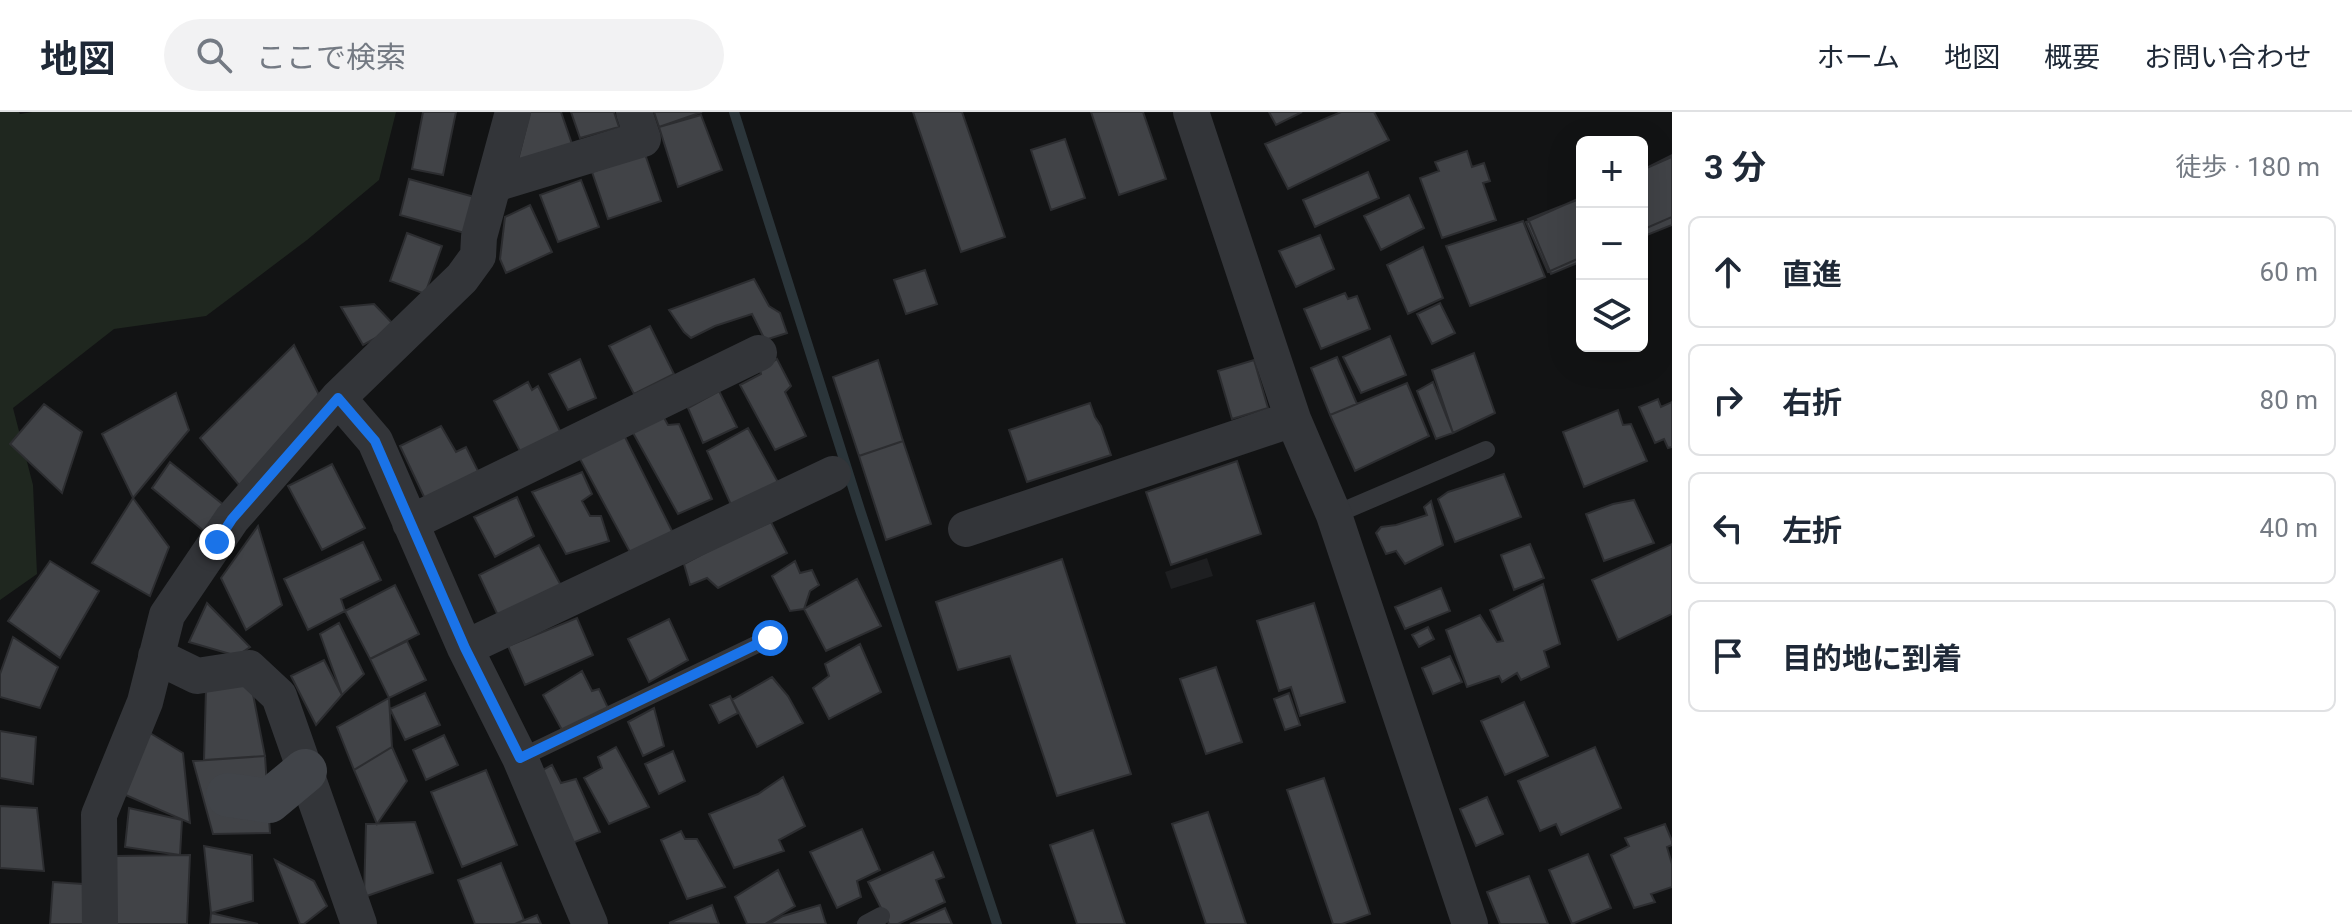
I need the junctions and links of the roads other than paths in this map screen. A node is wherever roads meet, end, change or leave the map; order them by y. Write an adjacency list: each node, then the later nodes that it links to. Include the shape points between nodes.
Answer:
1 (513, 112): 4 (street)
2 (634, 112): 4 (street, via 643,139)
3 (1191, 112): 7 (street)
4 (495, 184): 6 (street, via 478,256 462,278)
5 (759, 353): 11 (street)
6 (338, 398): 11 (street, via 375,441); 15 (street, via 232,519 167,615)
7 (1293, 419): 10 (street); 12 (street)
8 (1486, 450): 10 (lane)
9 (833, 474): 14 (street)
10 (1334, 515): 22 (street)
11 (410, 523): 14 (street)
12 (966, 529)
13 (770, 638): 16 (lane)
14 (465, 648): 16 (street)
15 (156, 656): 17 (street, via 197,676 249,668 279,696); 19 (street, via 145,702 99,815)
16 (520, 758): 21 (street)
17 (305, 771): 18 (street, via 269,801); 20 (street)
18 (228, 795)
19 (100, 924)
20 (359, 924)
21 (590, 924)
22 (1470, 924)

